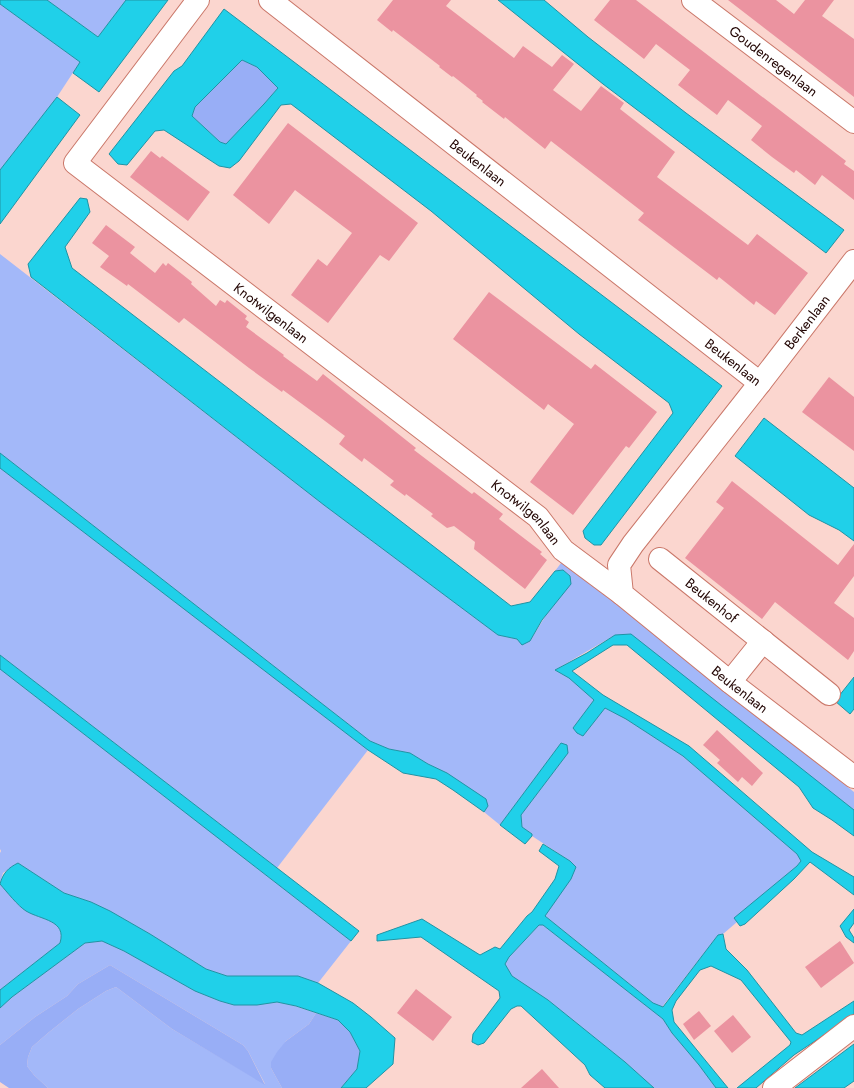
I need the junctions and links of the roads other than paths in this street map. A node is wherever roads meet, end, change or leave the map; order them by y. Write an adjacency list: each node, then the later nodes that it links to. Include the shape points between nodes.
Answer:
1 (198, 0): 8 (street, Knotwilgenlaan, via 75,163 538,517 564,550)
2 (270, 0): 6 (street, Beukenlaan)
3 (692, 0): 4 (street, Goudenregenlaan)
4 (854, 122)
5 (854, 261): 6 (street, Berkenlaan)
6 (760, 383): 8 (street, Beukenlaan, via 619,565)
7 (660, 559): 9 (street, Beukenhof)
8 (622, 594): 10 (street, Beukenlaan)
9 (763, 641): 10 (street); 11 (street, Beukenhof)
10 (730, 682): 12 (street, Beukenlaan)
11 (829, 694)
12 (854, 777)
13 (854, 1026): 14 (street)
14 (774, 1088)

